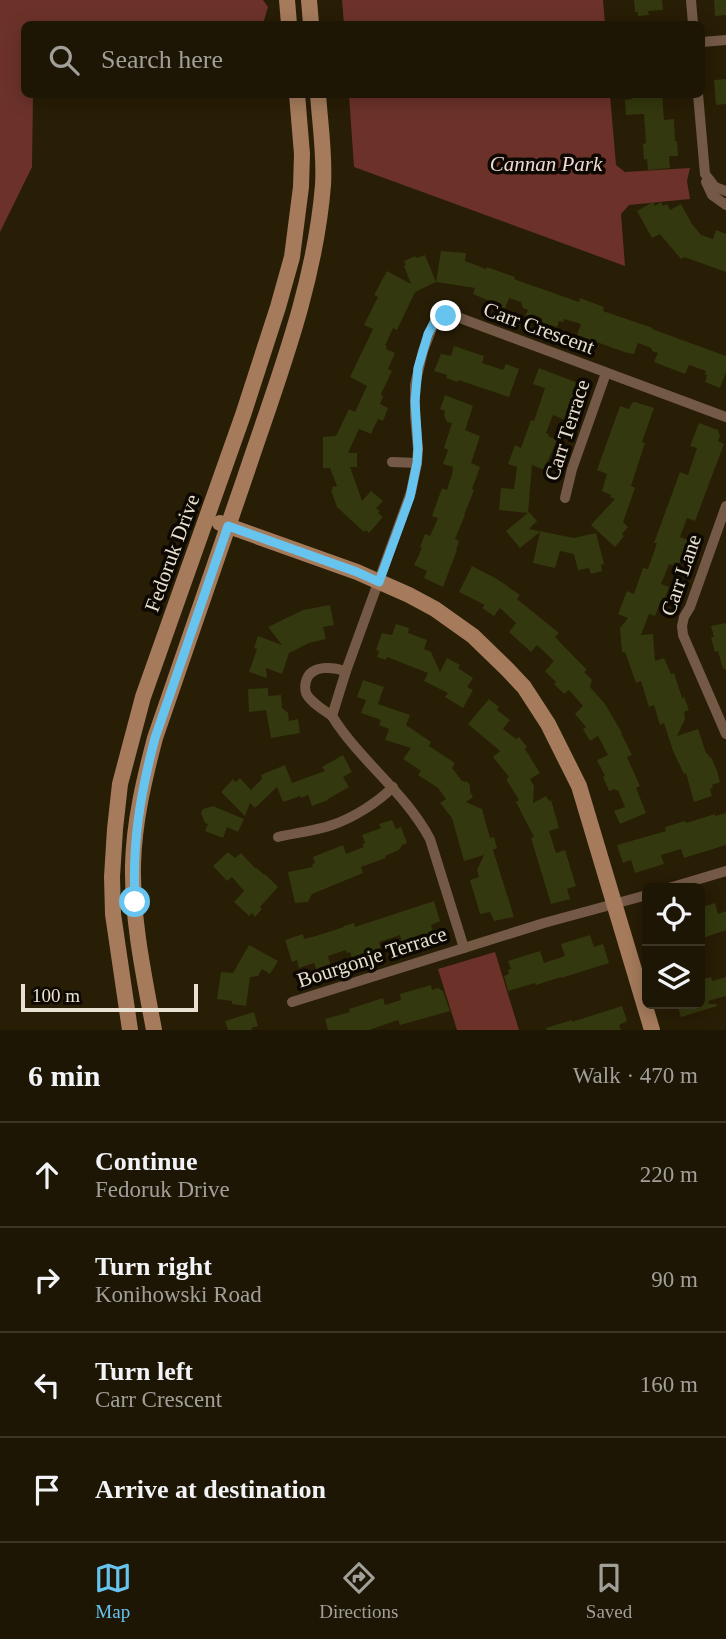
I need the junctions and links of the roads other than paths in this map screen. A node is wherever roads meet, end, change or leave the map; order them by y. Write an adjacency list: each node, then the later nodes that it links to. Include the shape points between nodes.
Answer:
1 (287, 0): 4 (main road)
2 (309, 0): 5 (main road)
3 (691, 0): 6 (street)
4 (289, 21)
5 (311, 21)
6 (693, 21)
7 (726, 40): 8 (street)
8 (705, 42)
9 (297, 98): 21 (main road, Fedoruk Drive, via 302,154 292,257)
10 (318, 98): 22 (main road, Fedoruk Drive, via 323,183 311,269)
11 (698, 98): 12 (street)
12 (705, 174): 13 (street, via 715,187); 14 (street, via 712,195)
13 (726, 191)
14 (726, 205)
15 (606, 373): 16 (street, Carr Crescent); 18 (street, Carr Crescent, via 446,316 434,323 428,334 418,368); 19 (street, Carr Terrace)
16 (726, 416)
17 (392, 462): 18 (street)
18 (417, 463): 23 (street, Carr Crescent, via 410,497)
19 (565, 498)
20 (726, 506): 26 (street, Carr Lane, via 682,626)
21 (207, 519): 22 (main road); 35 (main road, Fedoruk Drive, via 143,697 120,784 113,915)
22 (228, 526): 23 (main road); 36 (main road, Fedoruk Drive, via 155,738 139,808 133,865 135,902)
23 (379, 582): 24 (street, Carr Crescent); 32 (main road, via 410,595 465,630 507,668 537,706 579,786)
24 (346, 671): 25 (street, Carr Crescent); 25 (street, via 317,669 305,683 311,699)
25 (332, 716): 27 (street)
26 (726, 734)
27 (393, 787): 28 (street, via 343,821); 33 (street, via 430,839)
28 (278, 837)
29 (726, 871): 30 (street)
30 (685, 883)
31 (642, 896): 32 (street)
32 (614, 904): 33 (street, Bourgonje Terrace); 37 (main road)
33 (464, 948): 34 (street, Bourgonje Terrace)
34 (292, 1002)
35 (130, 1030)
36 (153, 1030)
37 (652, 1030)

